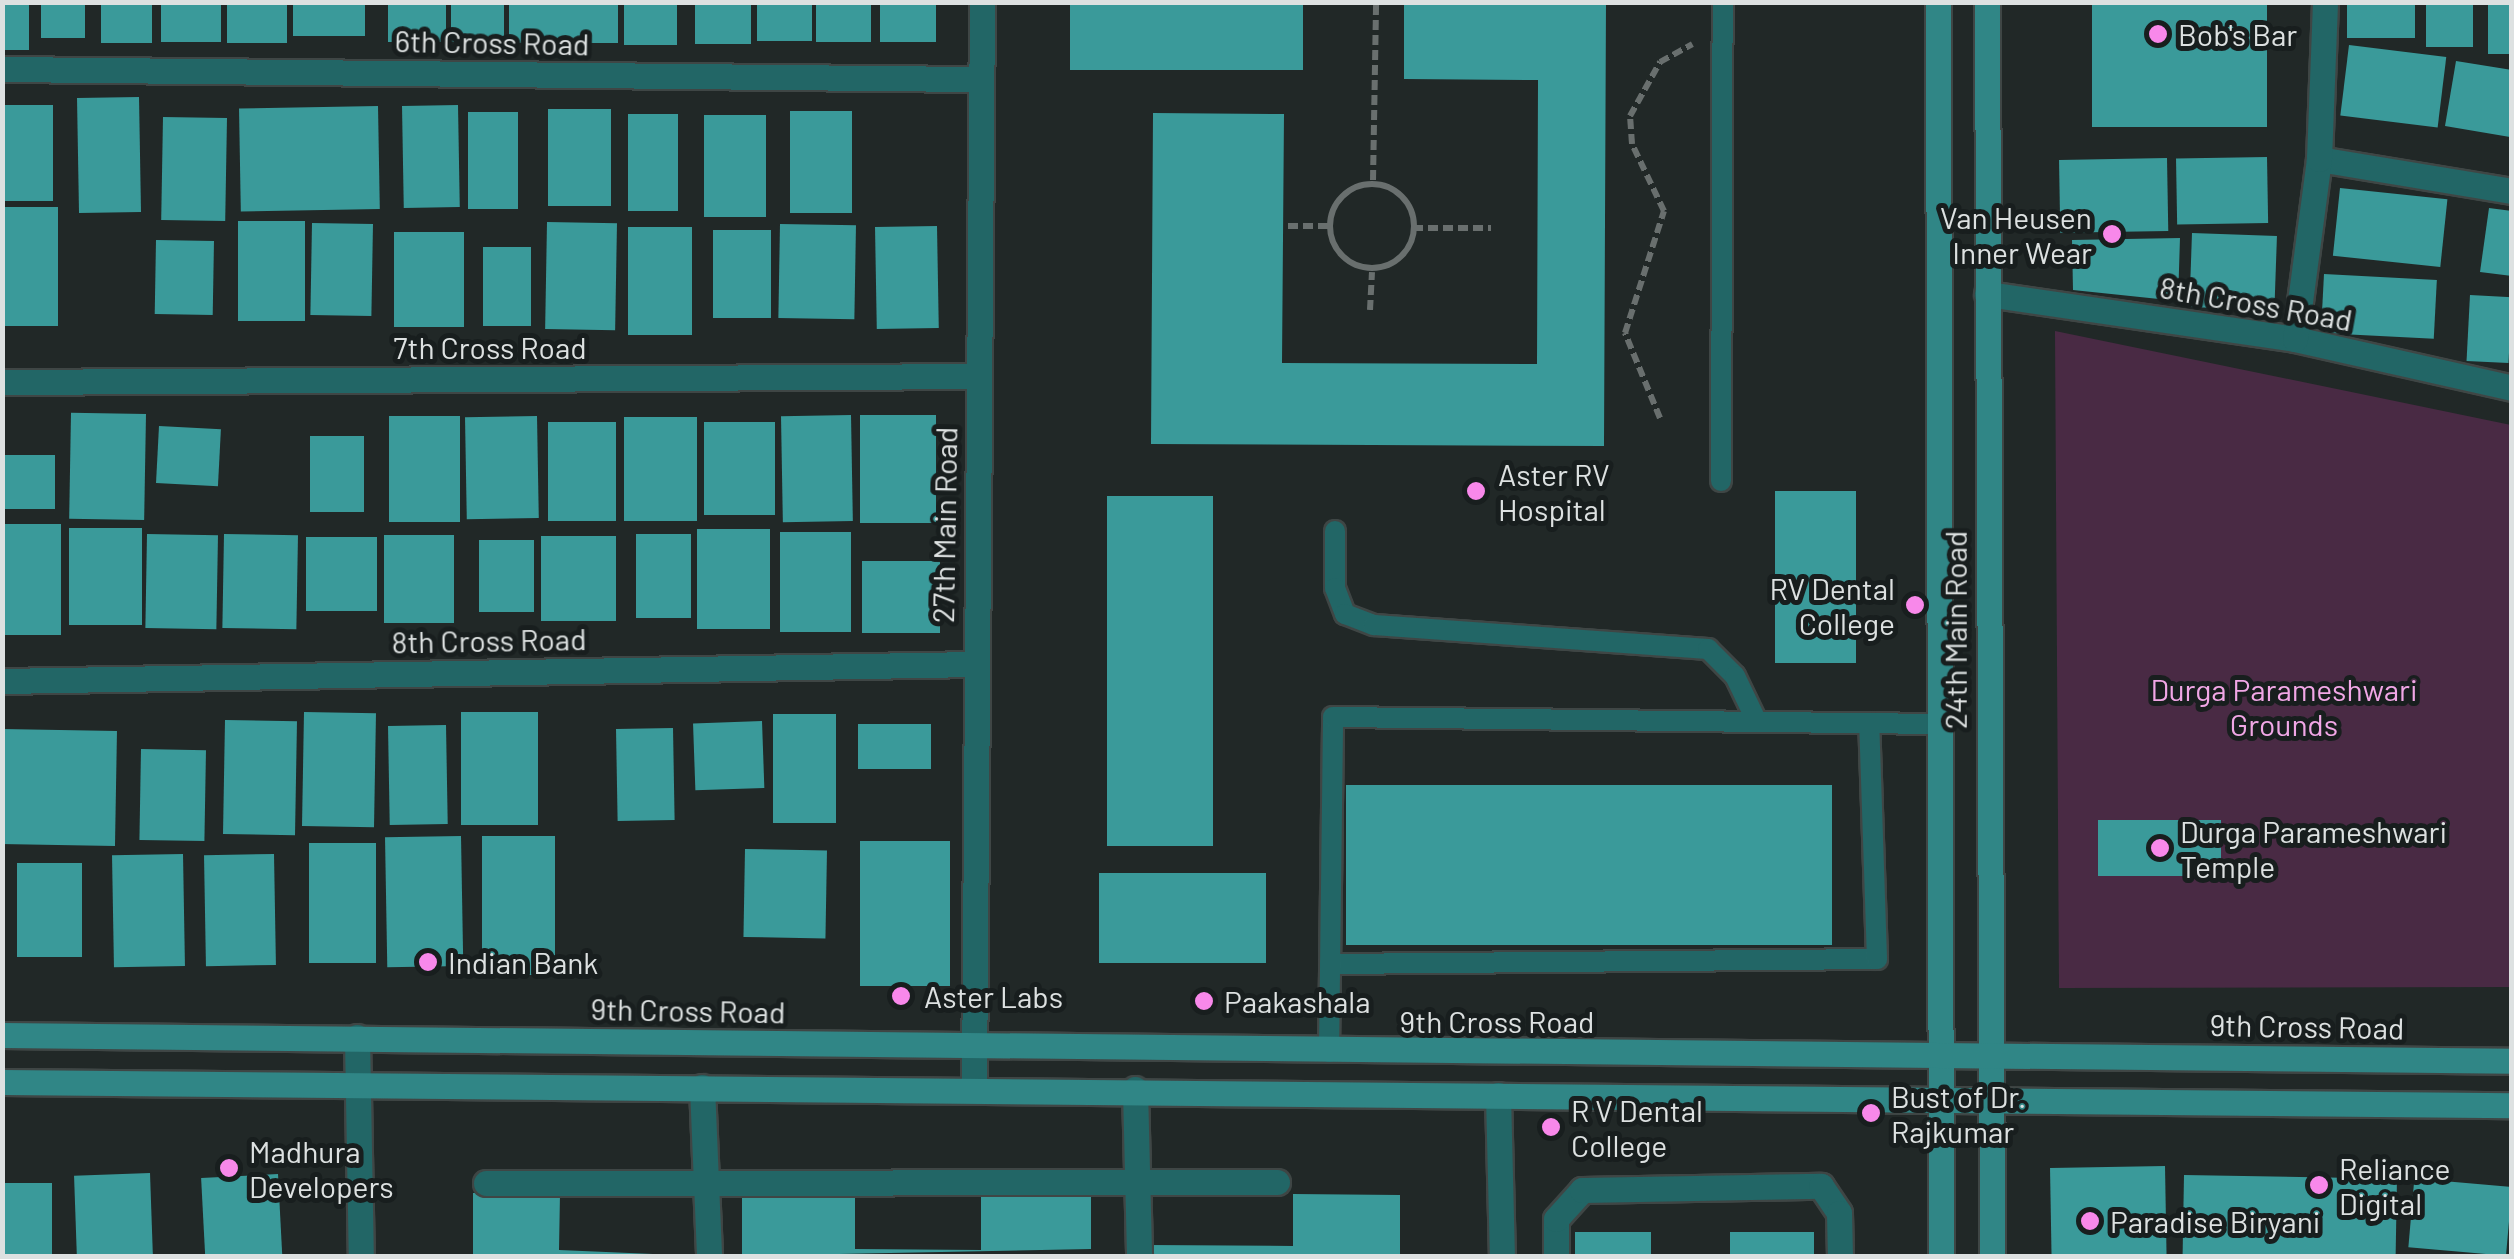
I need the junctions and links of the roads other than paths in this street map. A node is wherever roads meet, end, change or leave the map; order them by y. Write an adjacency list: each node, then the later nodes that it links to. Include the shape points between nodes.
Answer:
1 (982, 2): 7 (street, 27th Main Road)
2 (1723, 2): 15 (lane)
3 (1938, 2): 21 (main road, 24th Main Road)
4 (1987, 2): 10 (main road, 24th Main Road)
5 (2325, 2): 8 (street)
6 (2, 70): 7 (street, 6th Cross Road)
7 (981, 78): 12 (street, 27th Main Road)
8 (2319, 159): 9 (street); 11 (street)
9 (2512, 191)
10 (1987, 294): 11 (street, 8th Cross Road); 28 (main road, 24th Main Road)
11 (2296, 339): 14 (street, 8th Cross Road)
12 (978, 376): 13 (street, 7th Cross Road); 17 (street, 27th Main Road)
13 (2, 382)
14 (2512, 388)
15 (1721, 481)
16 (1335, 531): 19 (lane, via 1334,588 1346,614 1374,624 1708,649 1735,676)
17 (976, 664): 18 (street, 8th Cross Road); 25 (street, 27th Main Road)
18 (2, 681)
19 (1757, 722): 20 (lane); 22 (lane, via 1332,717)
20 (1870, 723): 21 (lane); 22 (lane, via 1877,960)
21 (1938, 724): 27 (main road, 24th Main Road)
22 (1330, 964): 26 (lane)
23 (2, 1035): 24 (main road, 9th Cross Road)
24 (358, 1036): 25 (main road, 9th Cross Road); 31 (street)
25 (972, 1047): 26 (main road, 9th Cross Road); 33 (street, 27th Main Road)
26 (1329, 1052): 27 (main road, 9th Cross Road)
27 (1937, 1056): 28 (main road, 9th Cross Road); 36 (main road, 24th Main Road)
28 (1988, 1056): 29 (main road, 9th Cross Road); 37 (main road, 24th Main Road)
29 (2512, 1060)
30 (2, 1082): 31 (main road)
31 (358, 1083): 32 (main road); 43 (street)
32 (702, 1088): 33 (main road); 42 (street)
33 (974, 1089): 34 (main road)
34 (1135, 1089): 35 (main road); 39 (street)
35 (1498, 1095): 36 (main road); 46 (street)
36 (1938, 1100): 37 (main road); 49 (main road, 24th Main Road)
37 (1989, 1100): 38 (main road); 50 (main road, 24th Main Road)
38 (2512, 1105)
39 (1137, 1182): 40 (street); 42 (street); 45 (street)
40 (1277, 1182)
41 (486, 1183): 42 (street)
42 (708, 1183): 44 (street)
43 (361, 1256)
44 (709, 1256)
45 (1138, 1256)
46 (1502, 1256)
47 (1556, 1256): 48 (street, via 1556,1219 1582,1190 1821,1186 1839,1213)
48 (1840, 1256)
49 (1941, 1256)
50 (1992, 1256)

